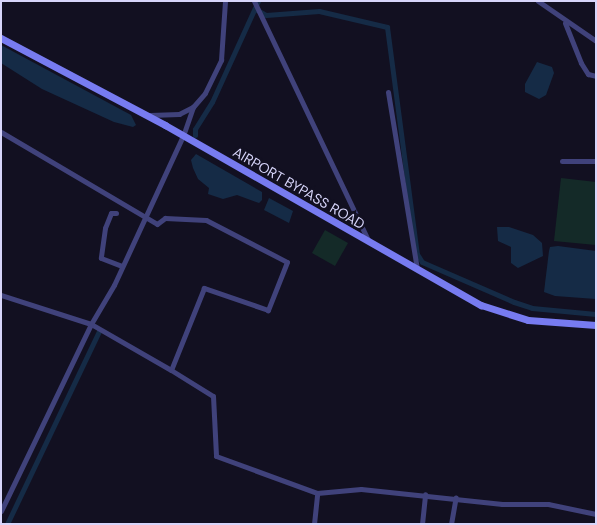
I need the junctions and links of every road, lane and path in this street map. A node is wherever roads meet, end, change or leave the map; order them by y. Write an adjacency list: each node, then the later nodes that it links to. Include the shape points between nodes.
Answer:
1 (225, 1): 9 (street, via 221,60 214,79)
2 (254, 1): 17 (street)
3 (538, 1): 4 (street)
4 (565, 22): 6 (street); 7 (street, via 581,63 588,74)
5 (1, 38): 10 (street, AIRPORT BYPASS ROAD)
6 (596, 41)
7 (596, 76)
8 (388, 92): 19 (street)
9 (193, 107): 10 (street, via 174,116); 12 (street)
10 (142, 113): 12 (street, AIRPORT BYPASS ROAD)
11 (1, 132): 16 (street)
12 (184, 136): 16 (street); 17 (street, AIRPORT BYPASS ROAD)
13 (562, 161): 14 (street)
14 (596, 161)
15 (116, 213): 18 (street, via 110,213 105,228 101,258)
16 (144, 218): 18 (street); 23 (street, via 158,224 165,218 206,220 287,262 268,310 204,288)
17 (369, 242): 19 (street, AIRPORT BYPASS ROAD)
18 (122, 266): 21 (street)
19 (417, 269): 22 (street, AIRPORT BYPASS ROAD, via 481,305 528,320)
20 (1, 295): 21 (street)
21 (90, 324): 23 (street); 27 (street)
22 (596, 325)
23 (171, 370): 24 (street, via 213,396 216,456)
24 (317, 493): 25 (street, via 362,489); 29 (street)
25 (425, 494): 26 (street); 30 (street)
26 (456, 497): 28 (street, via 502,504 548,504); 31 (street)
27 (1, 511)
28 (596, 514)
29 (314, 524)
30 (422, 524)
31 (451, 524)

